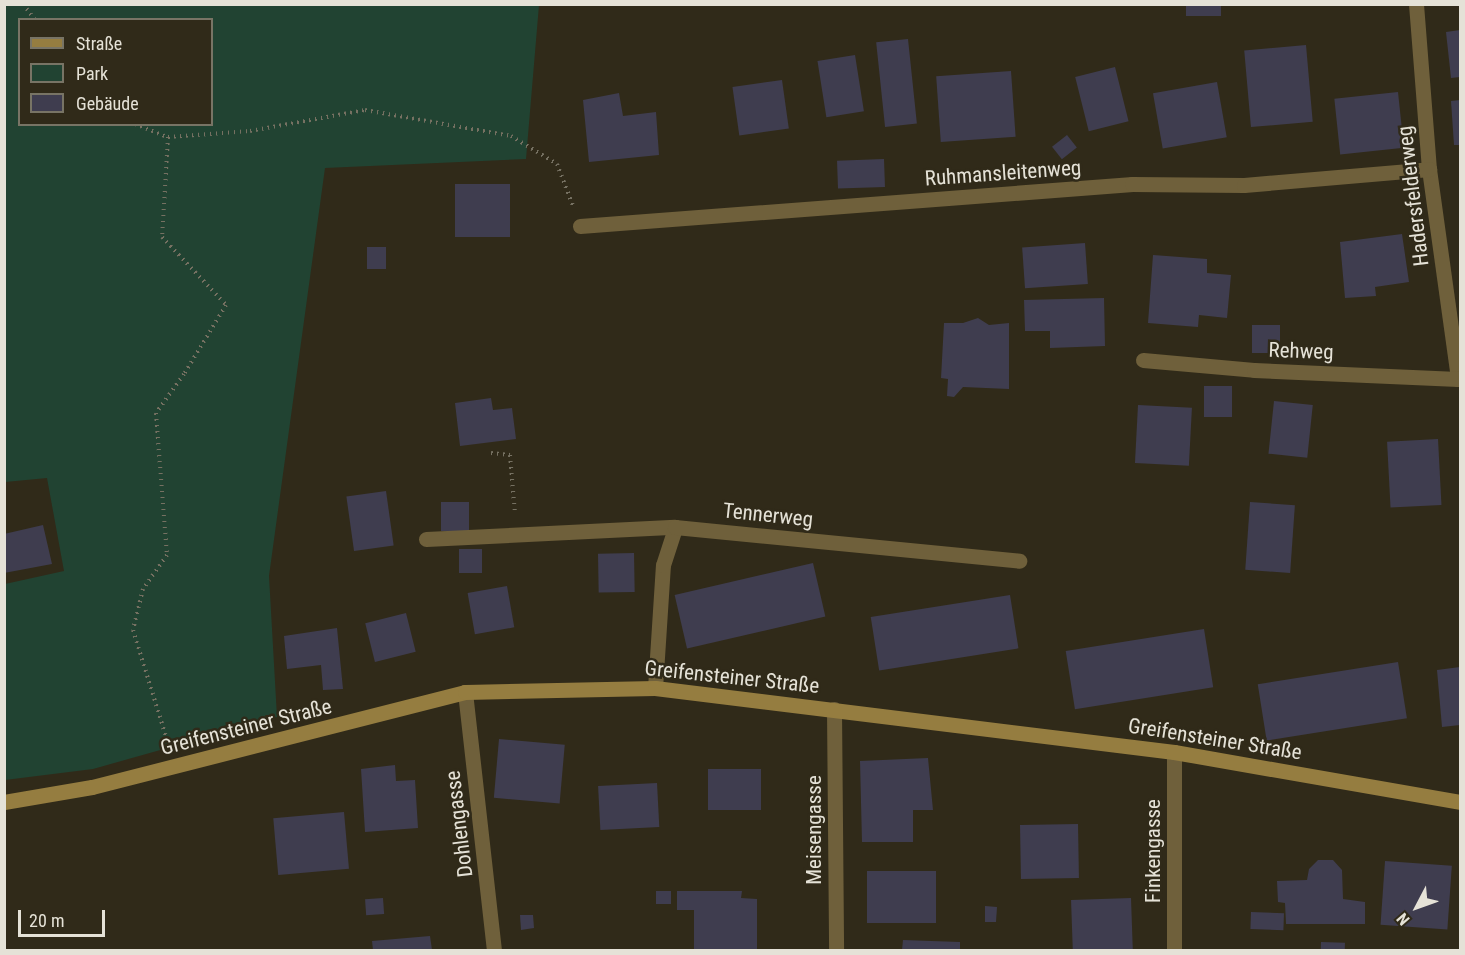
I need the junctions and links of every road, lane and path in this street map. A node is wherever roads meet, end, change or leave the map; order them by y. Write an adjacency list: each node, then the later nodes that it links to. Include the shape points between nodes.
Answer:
1 (23, 4): 3 (path)
2 (1416, 4): 6 (street, Hadersfelderweg)
3 (34, 18)
4 (140, 126): 5 (path)
5 (168, 137): 7 (path, via 250,131 365,110 511,136 557,164); 19 (path, via 162,237 226,305 156,412 166,555 143,589 133,630)
6 (1428, 169): 7 (street, Ruhmansleitenweg, via 1244,185 1132,184); 9 (street, Hadersfelderweg)
7 (580, 226)
8 (1143, 360): 9 (street, Rehweg, via 1254,370)
9 (1459, 378)
10 (491, 453): 12 (path, via 510,454)
11 (675, 527): 12 (street, Tennerweg); 14 (street, Tennerweg); 15 (street, via 663,565)
12 (517, 535): 13 (street, Tennerweg)
13 (426, 540)
14 (1020, 561)
15 (656, 688): 16 (main road, Greifensteiner Straße); 17 (main road, Greifensteiner Straße)
16 (465, 692): 19 (main road, Greifensteiner Straße); 22 (street, Dohlengasse)
17 (834, 709): 18 (main road, Greifensteiner Straße); 23 (street, Meisengasse)
18 (1174, 752): 21 (main road, Greifensteiner Straße); 24 (street, Finkengasse)
19 (175, 767): 20 (main road, Greifensteiner Straße)
20 (4, 802)
21 (1461, 802)
22 (494, 951)
23 (836, 951)
24 (1174, 951)

